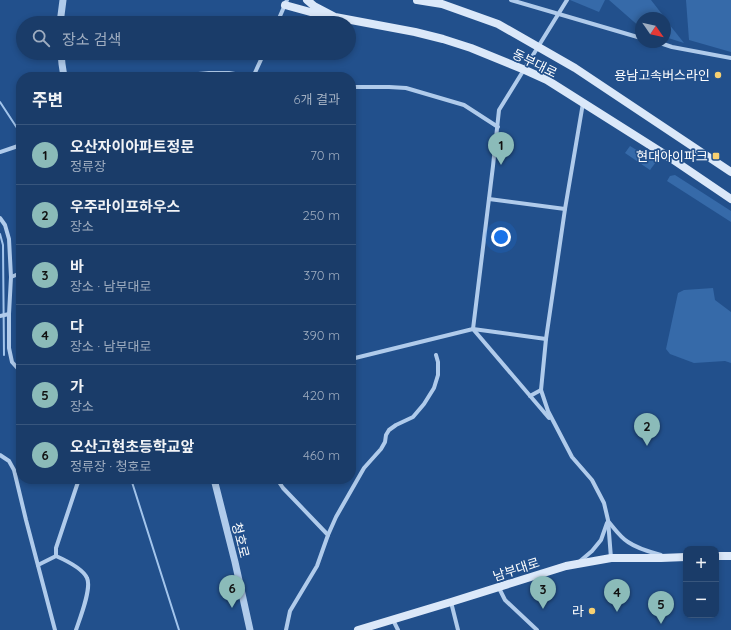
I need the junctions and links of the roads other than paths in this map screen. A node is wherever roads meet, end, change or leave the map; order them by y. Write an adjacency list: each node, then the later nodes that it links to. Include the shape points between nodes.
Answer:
1 (63, 0): 9 (street)
2 (307, 0): 8 (main road, 동부대로)
3 (416, 0): 13 (main road, 동부대로, via 442,4 498,24)
4 (511, 0): 7 (street)
5 (567, 0): 7 (street)
6 (286, 2): 8 (main road, via 314,13); 10 (street)
7 (559, 14): 12 (street); 13 (street)
8 (332, 15)
9 (61, 16)
10 (280, 16)
11 (356, 21): 18 (main road, 동부대로, via 443,39)
12 (635, 36)
13 (538, 47): 18 (street); 26 (main road, 동부대로, via 575,68)
14 (671, 47): 15 (street)
15 (731, 58)
16 (62, 60): 19 (street)
17 (261, 60): 20 (street)
18 (525, 70): 22 (main road, 동부대로, via 547,80); 23 (street, via 499,110)
19 (63, 72)
20 (255, 72)
21 (356, 87): 23 (street, via 406,88 464,105)
22 (583, 103): 28 (main road, 동부대로); 29 (street)
23 (498, 127): 27 (street)
24 (16, 147): 25 (street)
25 (0, 152)
26 (731, 172)
27 (489, 199): 29 (street); 35 (street)
28 (731, 199)
29 (565, 209): 36 (street)
30 (0, 218): 32 (street, via 9,239)
31 (16, 275): 32 (street)
32 (11, 277): 33 (street)
33 (9, 314): 34 (street); 39 (street, via 10,348 12,362)
34 (0, 316)
35 (473, 328): 36 (street); 38 (street); 41 (street)
36 (546, 339): 40 (street)
37 (436, 355): 45 (street, via 438,375 434,388 424,404 413,417 389,430 381,450 364,468)
38 (356, 358)
39 (16, 366)
40 (541, 390): 41 (street); 42 (street)
41 (530, 396): 42 (street)
42 (555, 425): 51 (street, via 572,458 592,480 604,503)
43 (0, 455): 44 (street, via 9,461)
44 (16, 478)
45 (356, 482)
46 (18, 484): 58 (street)
47 (77, 484): 53 (street, via 56,548)
48 (215, 484): 64 (street, 청호로)
49 (280, 484): 52 (street)
50 (355, 484): 52 (street)
51 (608, 520): 55 (street); 56 (street, via 618,534 628,542); 57 (street, via 601,540)
52 (328, 535): 65 (street, via 317,566 290,611)
53 (56, 556): 58 (street); 63 (street, via 80,569 87,577 88,589)
54 (683, 557): 56 (main road, 남부대로)
55 (611, 558): 56 (main road, 남부대로); 57 (main road, 남부대로)
56 (669, 558)
57 (577, 564): 59 (main road, 남부대로)
58 (38, 565): 62 (street)
59 (499, 588): 60 (main road, 남부대로); 69 (street, via 504,600)
60 (451, 602): 61 (main road, 남부대로); 68 (street)
61 (393, 620): 66 (main road, 남부대로); 67 (street)
62 (55, 630)
63 (76, 630)
64 (250, 630)
65 (286, 630)
66 (358, 630)
67 (398, 630)
68 (458, 630)
69 (537, 630)

